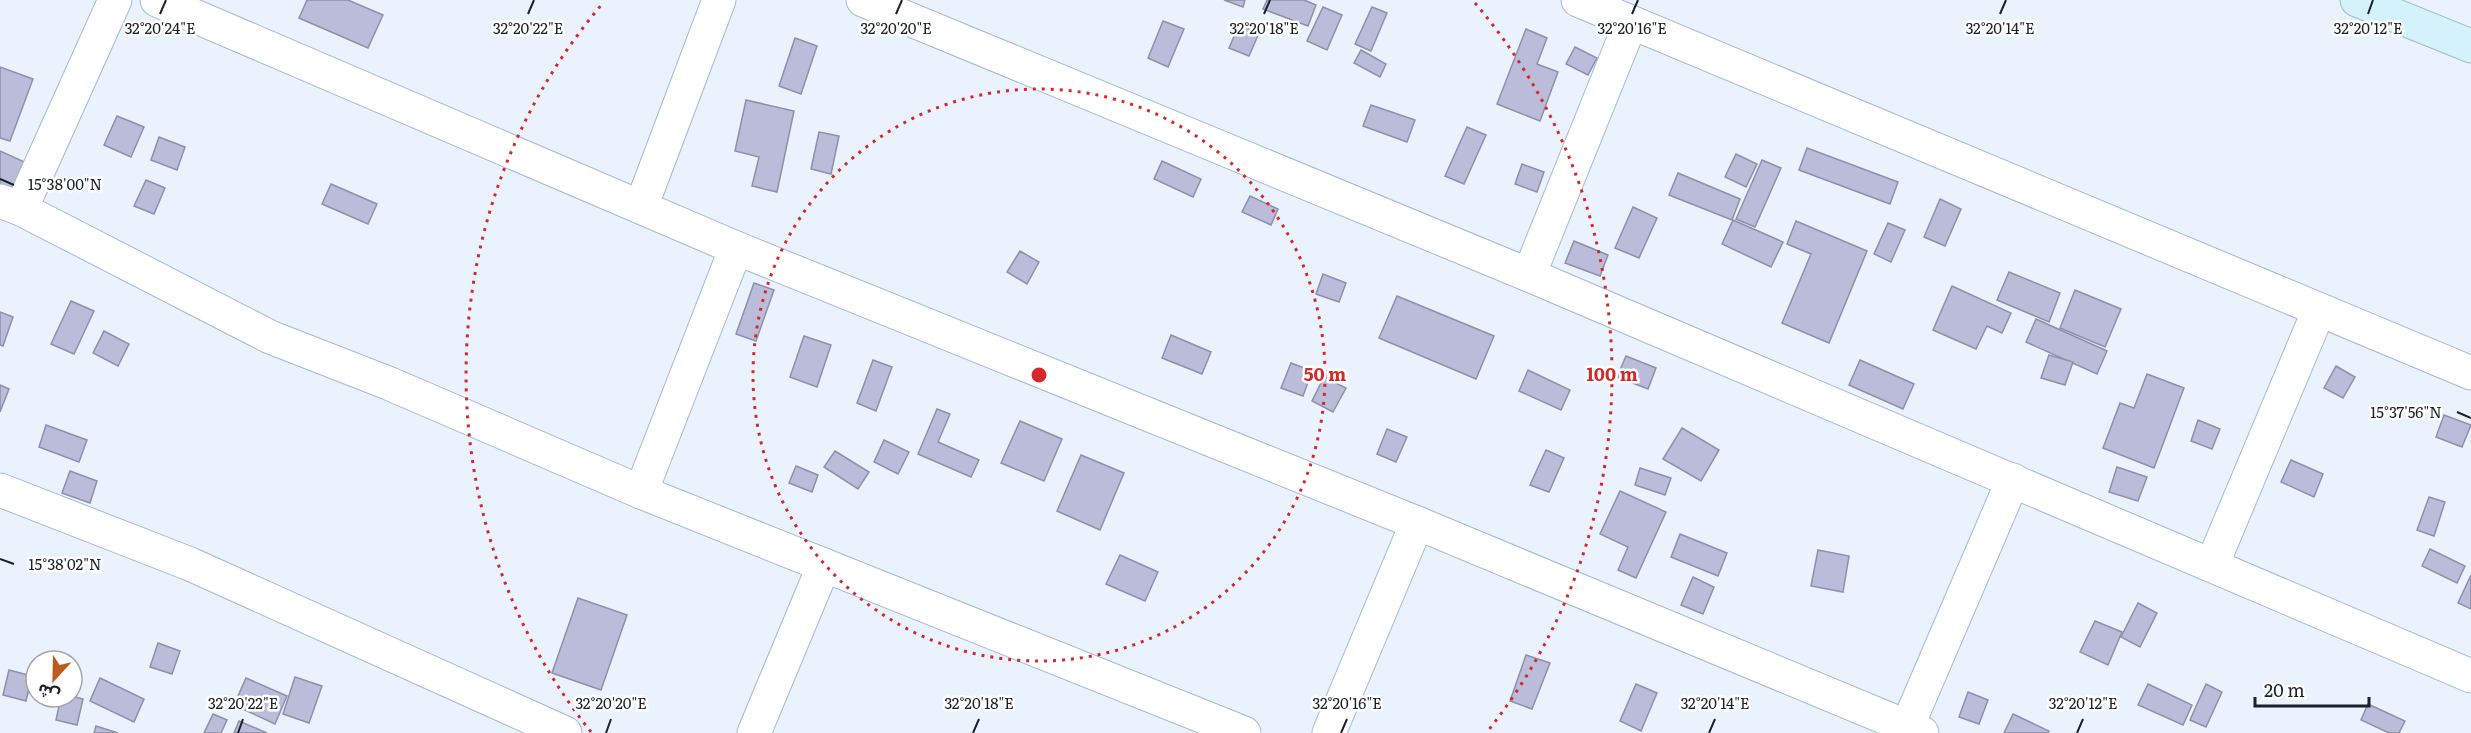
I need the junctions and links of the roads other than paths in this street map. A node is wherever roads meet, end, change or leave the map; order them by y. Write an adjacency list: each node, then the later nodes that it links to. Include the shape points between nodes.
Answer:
1 (115, 0): 9 (street)
2 (157, 0): 10 (street)
3 (719, 0): 10 (street)
4 (862, 0): 12 (street)
5 (1578, 0): 7 (street)
6 (2357, 0): 8 (street)
7 (1631, 22): 12 (street); 13 (street)
8 (2471, 46)
9 (11, 205): 17 (street, via 270,337 388,383)
10 (641, 207): 11 (street)
11 (736, 248): 17 (street); 18 (street)
12 (1529, 275): 15 (street)
13 (2319, 310): 14 (street); 20 (street)
14 (2471, 373)
15 (2013, 480): 20 (street); 22 (street)
16 (0, 490): 23 (street, via 190,564)
17 (641, 492): 19 (street)
18 (1417, 523): 22 (street); 26 (street)
19 (824, 565): 24 (street); 25 (street)
20 (2212, 565): 21 (street)
21 (2471, 676)
22 (1915, 730)
23 (564, 733)
24 (754, 733)
25 (1244, 733)
26 (1329, 733)

